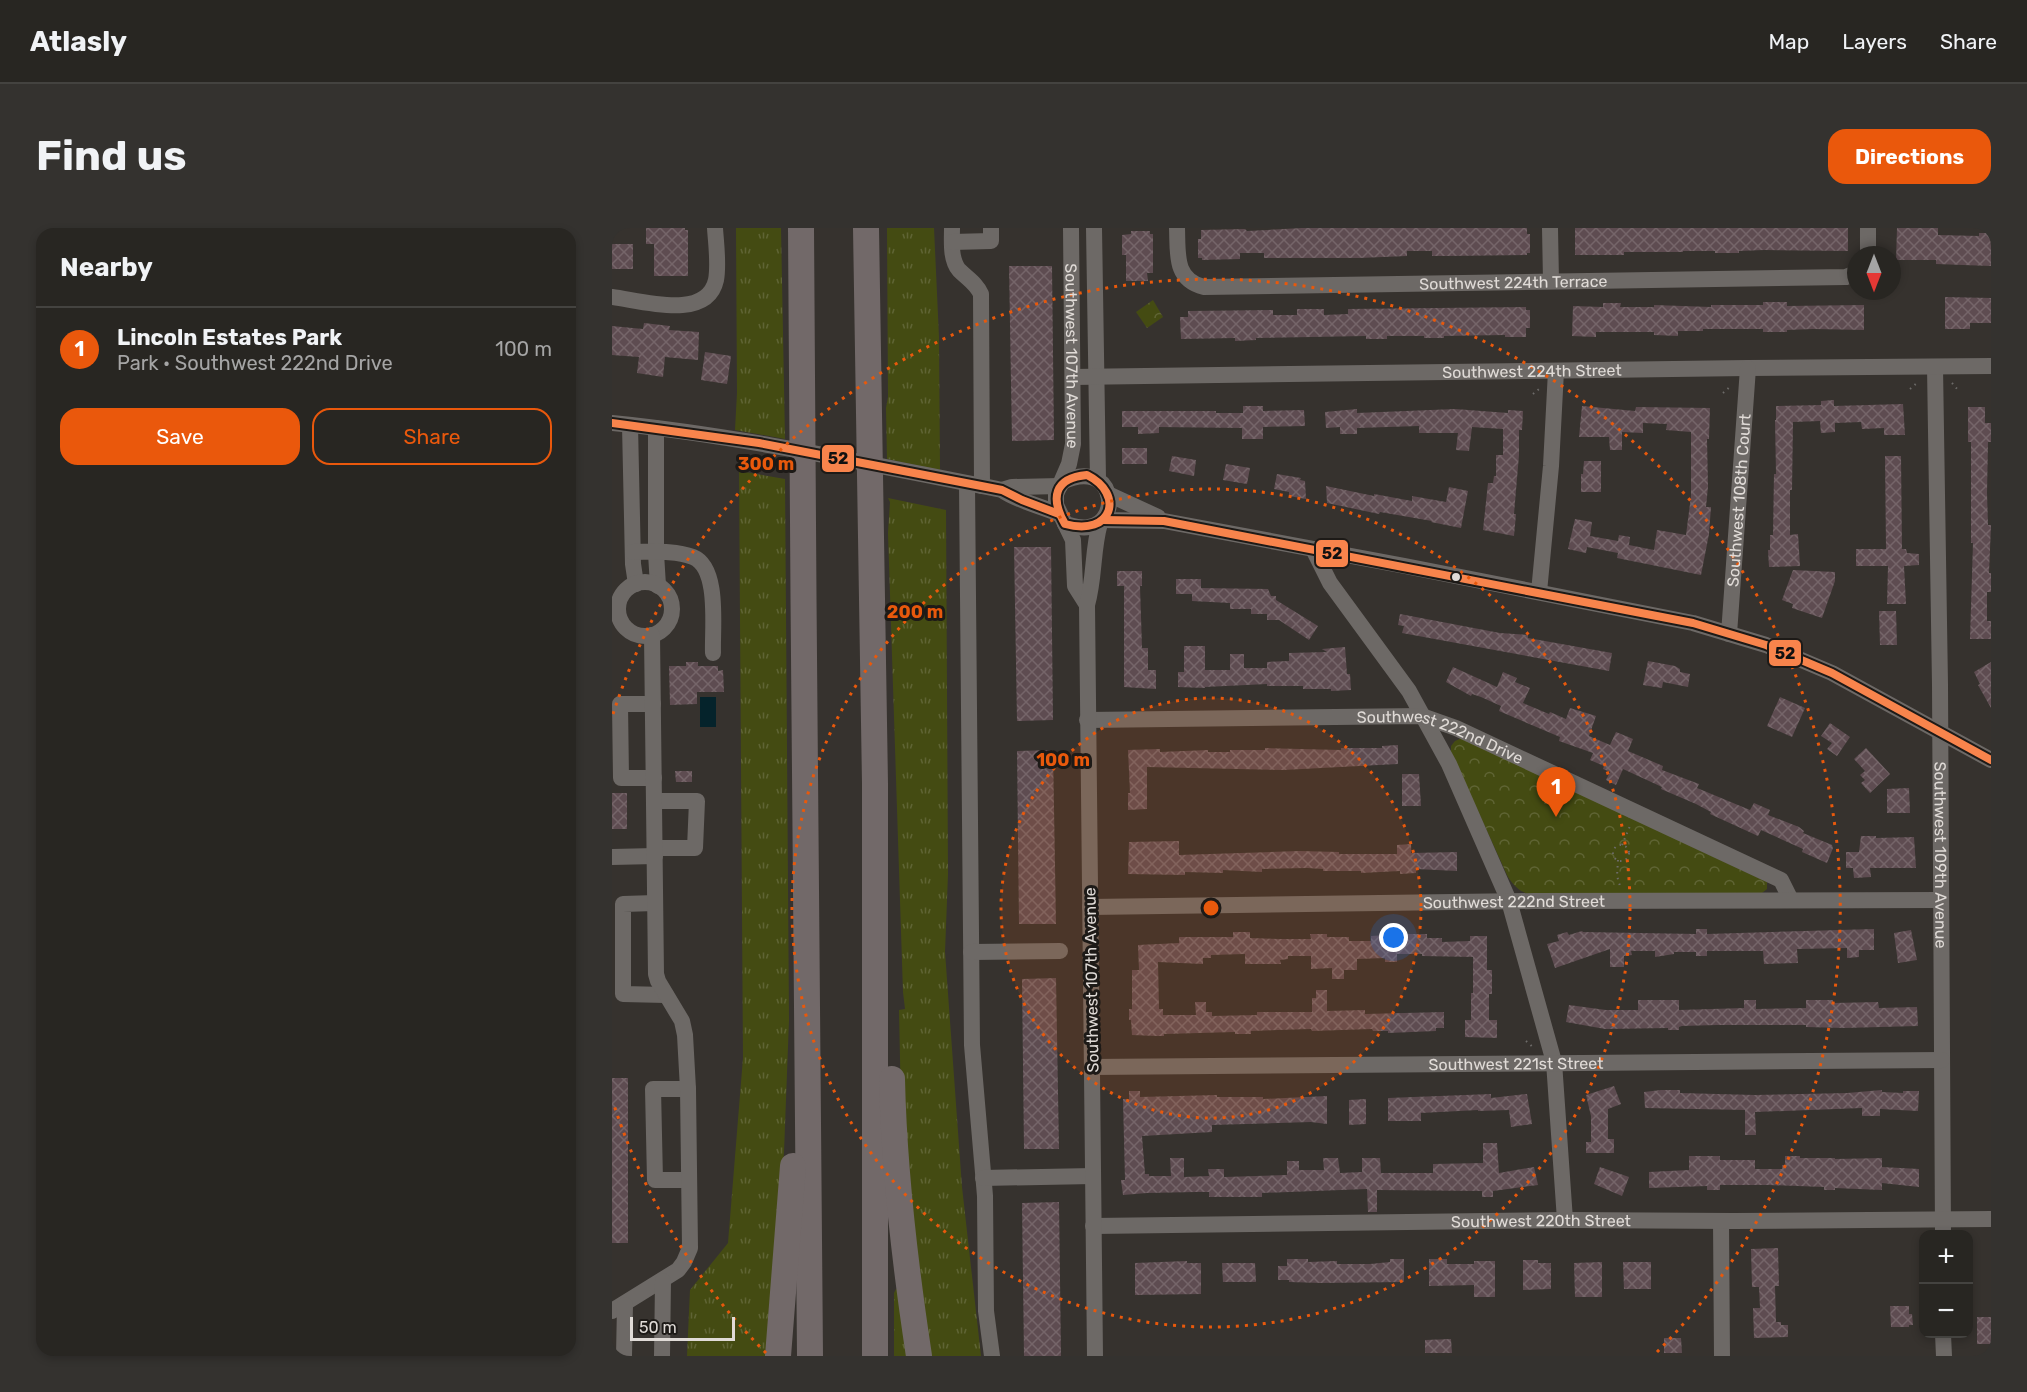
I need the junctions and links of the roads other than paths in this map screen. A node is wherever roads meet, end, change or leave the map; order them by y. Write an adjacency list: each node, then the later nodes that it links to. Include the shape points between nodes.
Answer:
1 (715, 228): 14 (street, via 716,280 700,302 681,306)
2 (801, 228): 66 (highway)
3 (866, 228): 50 (highway)
4 (991, 228): 10 (street, via 991,242)
5 (1071, 228): 19 (street, Southwest 107th Avenue)
6 (1094, 228): 20 (street, Southwest 107th Avenue)
7 (1177, 228): 13 (street, Southwest 224th Terrace, via 1178,264 1190,281 1204,286)
8 (1550, 228): 13 (street)
9 (1868, 228): 11 (street)
10 (952, 235): 25 (street, via 955,263 981,294)
11 (1868, 246)
12 (1847, 275): 13 (street, Southwest 224th Terrace)
13 (1551, 281)
14 (612, 297)
15 (1991, 366): 16 (street, Southwest 224th Street)
16 (1935, 367): 17 (street, Southwest 224th Street); 47 (street, Southwest 109th Avenue)
17 (1748, 368): 18 (street, Southwest 224th Street); 41 (street, Southwest 108th Court)
18 (1557, 371): 20 (street, Southwest 224th Street); 38 (street)
19 (1073, 377): 20 (street, Southwest 224th Street); 24 (street, Southwest 107th Avenue, via 1072,451)
20 (1097, 378): 26 (street, Southwest 107th Avenue)
21 (612, 423): 22 (street)
22 (630, 425): 23 (street); 28 (street)
23 (656, 428): 25 (street, via 831,456); 29 (street)
24 (1061, 484): 26 (street, via 1083,475); 27 (street); 30 (street, via 1056,501)
25 (974, 485): 27 (street); 60 (street)
26 (1103, 486): 31 (street, via 1109,506); 32 (street)
27 (1002, 490): 30 (street)
28 (631, 500): 29 (street); 34 (street)
29 (656, 500): 35 (street)
30 (1062, 519): 31 (street, via 1081,528); 39 (street, via 1074,546 1075,586)
31 (1101, 521): 32 (street); 39 (street)
32 (1164, 521): 33 (street)
33 (1313, 549): 38 (street); 45 (street, via 1330,583 1409,691)
34 (633, 552): 35 (street); 36 (street)
35 (656, 553): 37 (street); 43 (street, via 694,557 708,571)
36 (636, 584): 37 (street); 40 (street, via 623,594)
37 (658, 586): 42 (street, via 672,608 667,625)
38 (1539, 592): 41 (street, via 1664,616)
39 (1087, 605): 46 (street, Southwest 107th Avenue)
40 (615, 610): 42 (street, via 629,631)
41 (1729, 634): 47 (street, via 1832,673)
42 (652, 635): 44 (street)
43 (712, 653)
44 (653, 704): 49 (street); 49 (street, via 620,704 621,778)
45 (1422, 716): 46 (street, Southwest 222nd Drive); 54 (street, Southwest 222nd Drive, via 1456,728 1781,880); 56 (street, via 1449,764)
46 (1087, 720): 58 (street, Southwest 107th Avenue)
47 (1940, 732): 48 (street); 55 (street, Southwest 109th Avenue)
48 (1991, 760)
49 (654, 778): 51 (street)
50 (875, 784): 82 (highway); 83 (highway, via 898,1184)
51 (655, 801): 52 (street); 52 (street, via 696,801 695,848)
52 (655, 852): 53 (street); 57 (street)
53 (612, 856)
54 (1791, 900): 55 (street, Southwest 222nd Street); 56 (street, Southwest 222nd Street)
55 (1940, 900): 62 (street, Southwest 109th Avenue)
56 (1509, 901): 58 (street, Southwest 222nd Street); 63 (street)
57 (655, 903): 61 (street, via 656,974); 61 (street, via 623,904 623,994)
58 (1090, 907): 64 (street, Southwest 107th Avenue)
59 (1060, 951): 60 (street)
60 (971, 952): 68 (street, via 973,1063)
61 (666, 995): 65 (street, via 682,1021)
62 (1942, 1060): 63 (street, Southwest 221st Street); 74 (street, Southwest 109th Avenue)
63 (1554, 1062): 64 (street, Southwest 221st Street); 71 (street)
64 (1092, 1067): 67 (street, Southwest 107th Avenue)
65 (688, 1089): 69 (street); 69 (street, via 653,1089 655,1180)
66 (807, 1114): 80 (highway, via 795,1142); 81 (highway)
67 (1093, 1176): 68 (street); 73 (street, Southwest 107th Avenue)
68 (983, 1178): 84 (street, via 986,1311)
69 (689, 1180): 75 (street, via 690,1248 678,1270)
70 (1991, 1219): 74 (street, Southwest 220th Street)
71 (1565, 1220): 72 (street, Southwest 220th Street); 73 (street, Southwest 220th Street)
72 (1721, 1221): 74 (street, Southwest 220th Street); 86 (street)
73 (1093, 1226): 85 (street, Southwest 107th Avenue)
74 (1942, 1227)
75 (663, 1281): 76 (street); 79 (street)
76 (619, 1308): 78 (street)
77 (1943, 1338): 87 (street)
78 (624, 1356)
79 (662, 1356)
80 (778, 1356)
81 (810, 1356)
82 (875, 1356)
83 (919, 1356)
84 (992, 1356)
85 (1095, 1356)
86 (1722, 1356)
87 (1944, 1356)

